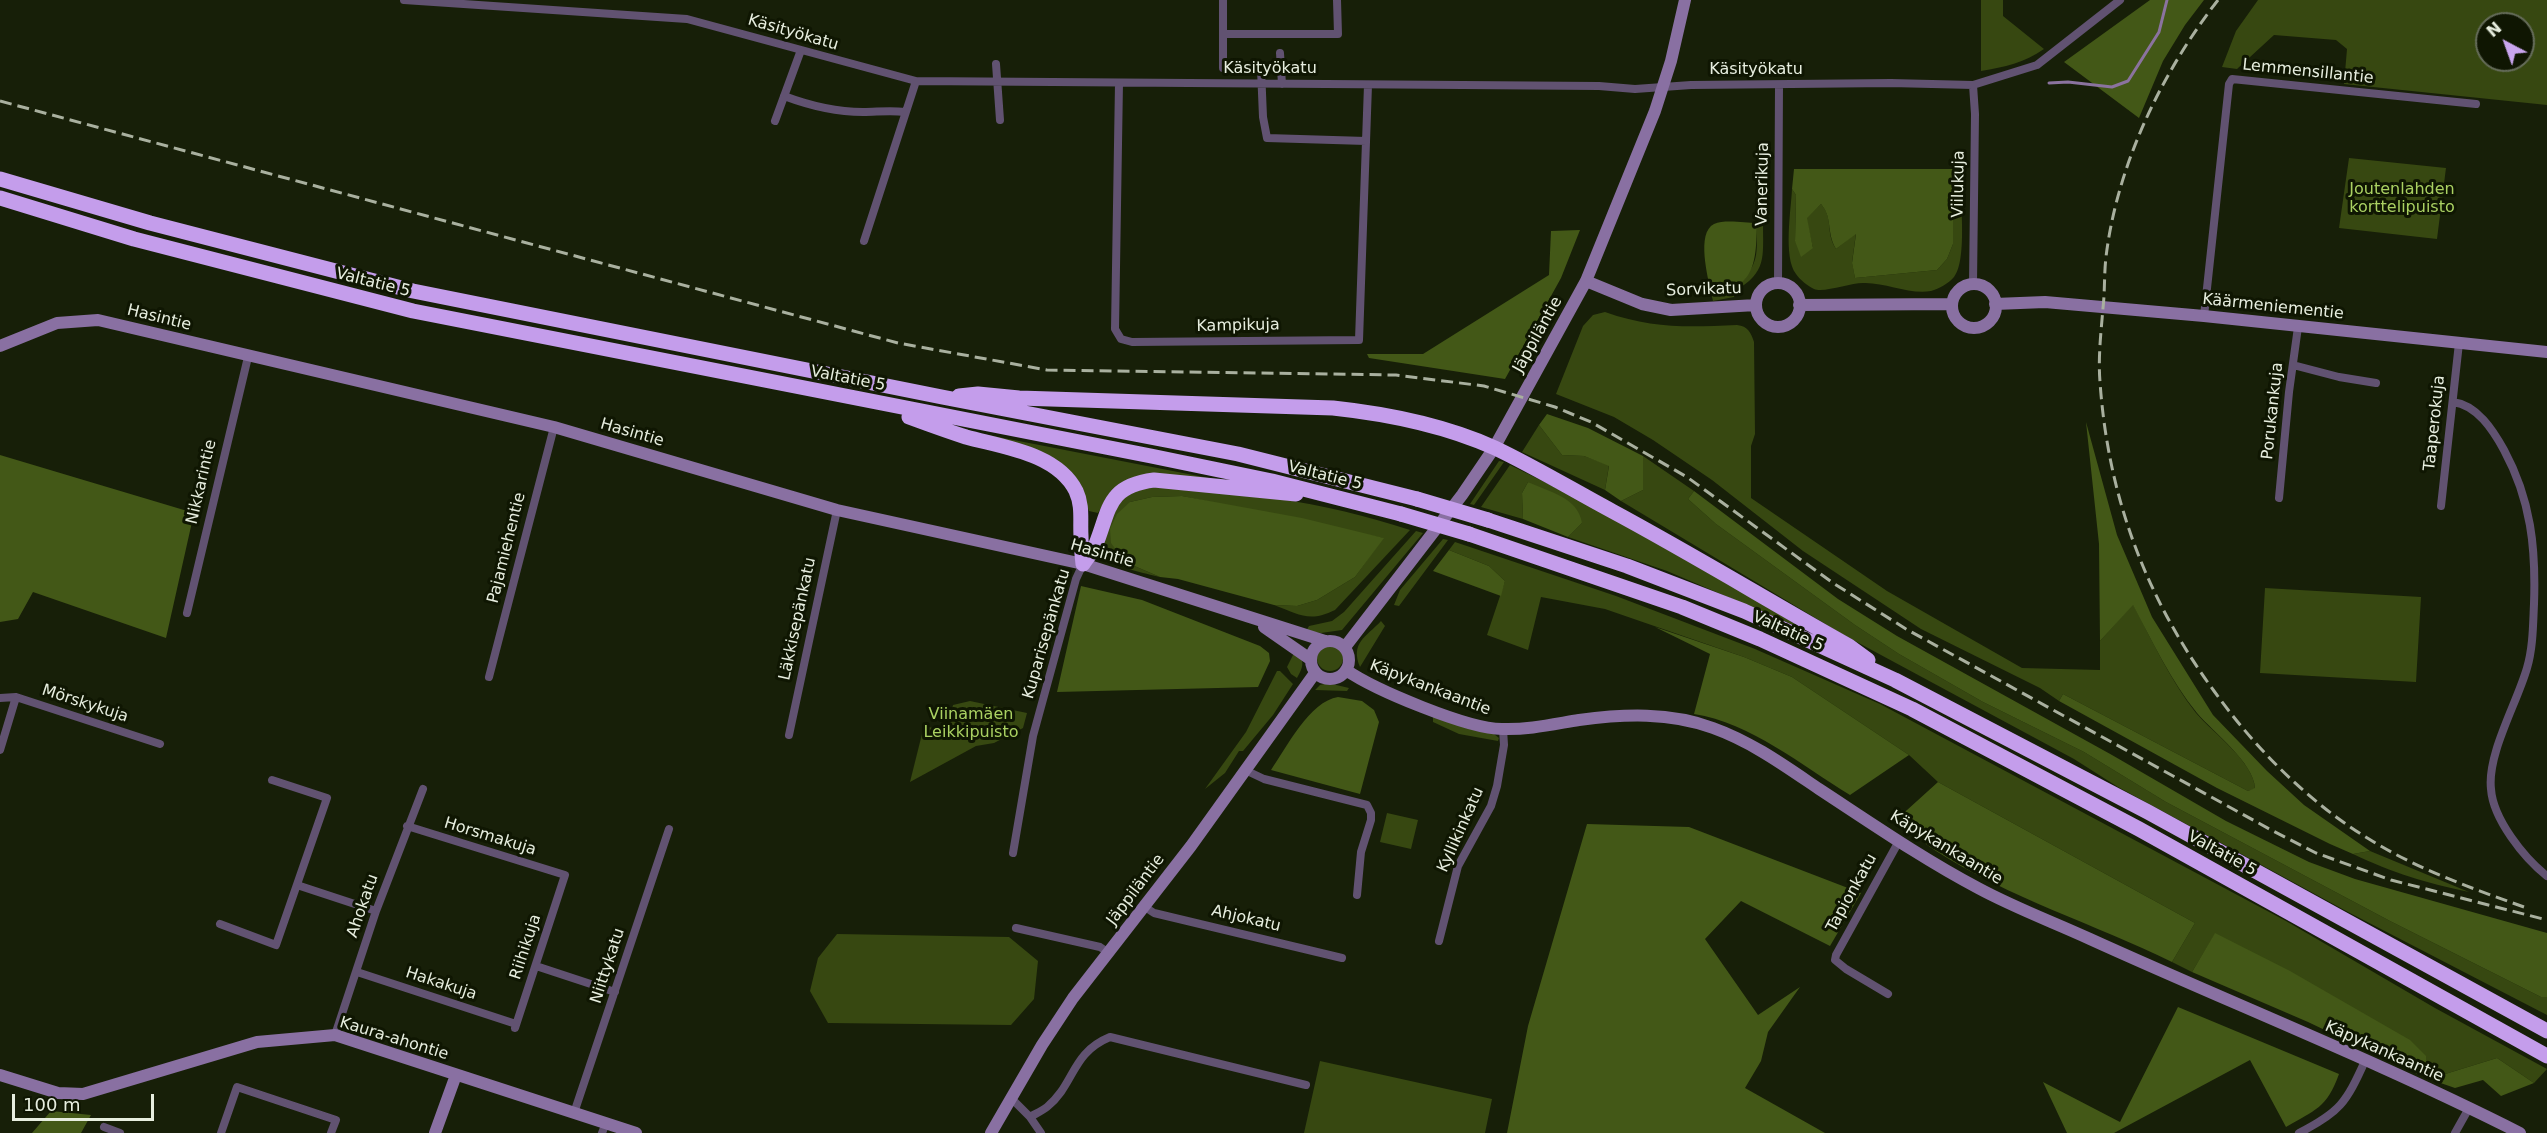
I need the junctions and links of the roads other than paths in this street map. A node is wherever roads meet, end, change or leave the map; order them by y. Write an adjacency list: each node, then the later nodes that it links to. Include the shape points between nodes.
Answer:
1 (404, 0): 7 (street, Käsityökatu, via 687,19)
2 (1223, 0): 6 (street)
3 (1337, 0): 6 (street, via 1338,34)
4 (1685, 0): 20 (street, Jäppiläntie)
5 (2120, 0): 19 (street, Käsityökatu, via 2037,65)
6 (1224, 34): 10 (street)
7 (801, 50): 12 (street, Käsityökatu); 21 (street)
8 (1280, 53): 16 (street)
9 (996, 64): 13 (street)
10 (1223, 68)
11 (1261, 69): 15 (street)
12 (916, 81): 13 (street, Käsityökatu); 23 (street)
13 (997, 81): 14 (street, Käsityökatu); 24 (street)
14 (1119, 83): 15 (street, Käsityökatu); 26 (street, Kampikuja, via 1115,329 1121,339 1132,342 1359,340)
15 (1262, 84): 16 (street, Käsityökatu); 26 (street, via 1267,138)
16 (1282, 84): 17 (street, Käsityökatu)
17 (1368, 85): 20 (street, Käsityökatu); 26 (street, Kampikuja)
18 (1779, 85): 19 (street, Käsityökatu); 20 (street, Käsityökatu); 31 (street, Vanerikuja)
19 (1973, 85): 32 (street, Viilukuja)
20 (1662, 88): 30 (street, Jäppiläntie)
21 (784, 96): 23 (street, via 807,105 862,112); 25 (street)
22 (2476, 104): 37 (street, Lemmensillantie, via 2232,79)
23 (905, 112): 29 (street)
24 (1000, 120)
25 (775, 121)
26 (1366, 141)
27 (0, 179): 45 (highway, Valtatie 5, via 213,240 413,291)
28 (0, 198): 46 (highway, Valtatie 5, via 134,239 413,311)
29 (864, 241)
30 (1586, 281): 35 (street, Sorvikatu, via 1641,304 1671,310); 49 (street, Jäppiläntie)
31 (1778, 283): 35 (street, via 1765,287); 36 (street, via 1791,288)
32 (1973, 284): 33 (street, via 1956,292); 34 (street, via 1990,292)
33 (1952, 304): 34 (street, via 1956,320 1973,328 1987,323); 36 (street)
34 (1995, 304): 37 (street, Käärmeniementie, via 2045,302)
35 (1756, 305): 36 (street, via 1760,318 1777,327 1795,318)
36 (1799, 305)
37 (2204, 316): 38 (street, Käärmeniementie)
38 (2298, 327): 39 (street, Käärmeniementie); 43 (street, Porukankuja)
39 (2459, 343): 41 (street, Käärmeniementie); 47 (street, Taaperokuja)
40 (0, 346): 42 (street, Hasintie, via 57,324 98,320)
41 (2547, 352)
42 (248, 357): 48 (street, Hasintie); 55 (street, Nikkarintie)
43 (2293, 365): 44 (street); 51 (street, Porukankuja)
44 (2376, 383)
45 (942, 397): 49 (highway, via 978,394 1333,408 1422,422); 63 (highway, Valtatie 5, bridge, via 1238,454 1488,520 1627,566 1744,611)
46 (856, 399): 50 (highway, Valtatie 5, via 1151,456); 54 (highway, via 1023,453 1059,470 1076,492 1083,517)
47 (2453, 402): 52 (street, Taaperokuja); 78 (street, via 2463,403 2493,431 2516,473 2531,522 2535,569 2528,666 2495,756 2490,788 2510,834)
48 (554, 427): 53 (street, Hasintie); 62 (street, Pajamiehentie)
49 (1494, 448): 58 (street, Jäppiläntie); 63 (highway, via 1692,555 1849,646)
50 (1333, 497): 54 (highway, via 1142,481 1126,489 1110,505 1095,545); 95 (highway, Valtatie 5, bridge, via 1469,534 1682,607 1760,639 1912,709 2139,829)
51 (2279, 498)
52 (2441, 506)
53 (837, 510): 54 (street, Hasintie); 67 (street, Läkkisepänkatu)
54 (1083, 564): 56 (street, Hasintie); 76 (street, Kuparisepänkatu, via 1033,736)
55 (187, 613)
56 (1252, 619): 57 (street, Hasintie); 59 (street, Hasintie)
57 (1325, 640): 58 (street); 59 (street, via 1315,647)
58 (1345, 647): 60 (street, via 1349,657)
59 (1310, 659): 61 (street)
60 (1346, 670): 61 (street, via 1333,679); 66 (street, Käpykankaantie, via 1432,710 1472,725)
61 (1316, 673): 70 (street, Jäppiläntie)
62 (489, 677)
63 (1895, 680): 93 (highway, Valtatie 5, via 2148,812)
64 (16, 697): 65 (street, Mörskykuja); 68 (street, Mörskykuja); 69 (street)
65 (0, 698)
66 (1503, 729): 75 (street, Käpykankaantie, via 1629,715 1675,718 1710,727 1767,754); 85 (street, Kyllikinkatu, via 1504,745 1491,806 1458,866)
67 (789, 735)
68 (160, 744)
69 (0, 750)
70 (1245, 770): 80 (street, via 1264,779 1364,803 1370,809 1371,820 1360,852); 81 (street, Jäppiläntie)
71 (272, 780): 79 (street, via 327,798)
72 (423, 789): 73 (street, Ahokatu)
73 (407, 826): 77 (street, Horsmakuja); 82 (street, Ahokatu)
74 (669, 829): 90 (street, Niittykatu)
75 (1899, 841): 91 (street, Tapionkatu, via 1835,960); 96 (street, Käpykankaantie, via 2029,913)
76 (1013, 854)
77 (565, 875): 88 (street, Riihikuja)
78 (2547, 876)
79 (297, 885): 82 (street); 83 (street, via 276,945)
80 (1357, 895)
81 (1145, 907): 86 (street, Jäppiläntie); 87 (street, Ahjokatu, via 1154,913)
82 (376, 911): 89 (street, Ahokatu)
83 (220, 924)
84 (1016, 928): 86 (street, via 1100,947)
85 (1439, 941)
86 (1109, 953): 100 (street, Jäppiläntie, via 1073,998)
87 (1342, 957)
88 (537, 966): 90 (street); 92 (street, Riihikuja)
89 (357, 972): 92 (street, Hakakuja); 94 (street, Ahokatu)
90 (615, 992): 102 (street, Niittykatu)
91 (1888, 993)
92 (516, 1026)
93 (2547, 1031)
94 (335, 1035): 97 (street, Kaura-ahontie, via 256,1042 84,1094 58,1093); 98 (street, Kaura-ahontie)
95 (2547, 1056)
96 (2366, 1061): 101 (street, Käpykankaantie); 113 (street, via 2343,1105)
97 (0, 1075)
98 (456, 1075): 102 (street, Kaura-ahontie); 109 (street)
99 (1306, 1085): 103 (street, via 1110,1038 1094,1044 1048,1106)
100 (1010, 1097): 103 (street); 111 (street, Jäppiläntie)
101 (2469, 1108): 114 (street); 115 (street, Käpykankaantie)
102 (574, 1113): 105 (street, Kaura-ahontie)
103 (1030, 1117): 112 (street)
104 (104, 1127): 106 (street)
105 (604, 1128): 110 (street, Kaura-ahontie)
106 (120, 1133)
107 (221, 1133): 108 (street, via 237,1087 336,1120)
108 (331, 1133)
109 (435, 1133)
110 (636, 1133)
111 (991, 1133)
112 (1041, 1133)
113 (2299, 1133)
114 (2455, 1133)
115 (2520, 1133)

